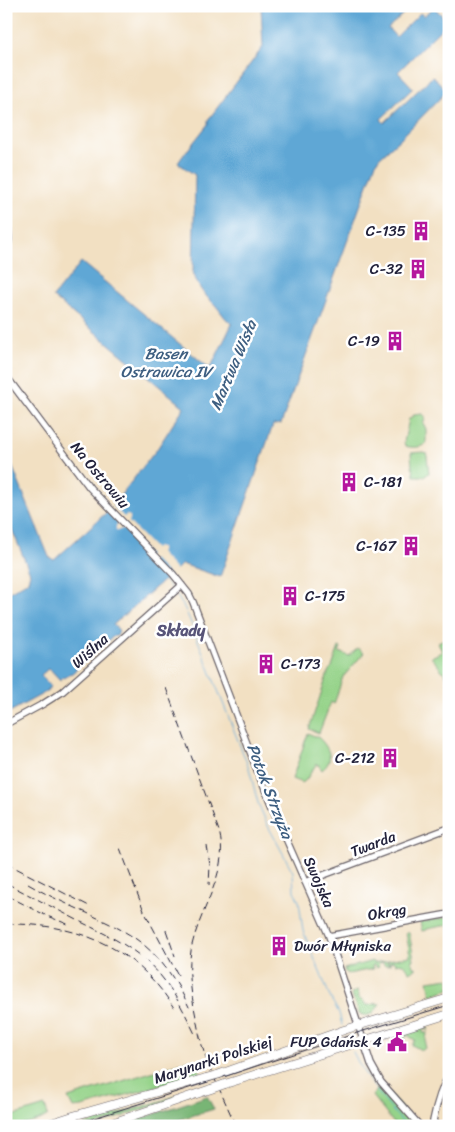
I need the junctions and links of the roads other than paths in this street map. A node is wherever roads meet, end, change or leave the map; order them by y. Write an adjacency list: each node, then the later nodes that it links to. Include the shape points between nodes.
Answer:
1 (6, 207): 2 (street, via 9,239)
2 (6, 256)
3 (6, 376): 4 (street, Na Ostrowiu, via 90,488)
4 (182, 584): 5 (street, Wiślna, via 62,692); 7 (street, Swojska, via 197,609 256,766)
5 (6, 724)
6 (449, 828): 7 (street, Twarda)
7 (306, 882): 9 (street, Swojska)
8 (449, 914): 9 (street, Okrąg)
9 (329, 936): 12 (street, Swojska)
10 (449, 998): 12 (main road, Marynarki Polskiej)
11 (449, 1014): 13 (main road, Marynarki Polskiej)
12 (358, 1026): 13 (street, Swojska); 16 (main road, Marynarki Polskiej, bridge, via 220,1074)
13 (363, 1041): 20 (main road, Marynarki Polskiej, bridge); 21 (street, Swojska, via 381,1082)
14 (449, 1075): 15 (street)
15 (447, 1081): 17 (street)
16 (73, 1116): 18 (main road, Marynarki Polskiej); 19 (street)
17 (432, 1124)
18 (42, 1126)
19 (78, 1126)
20 (104, 1126)
21 (420, 1126)

